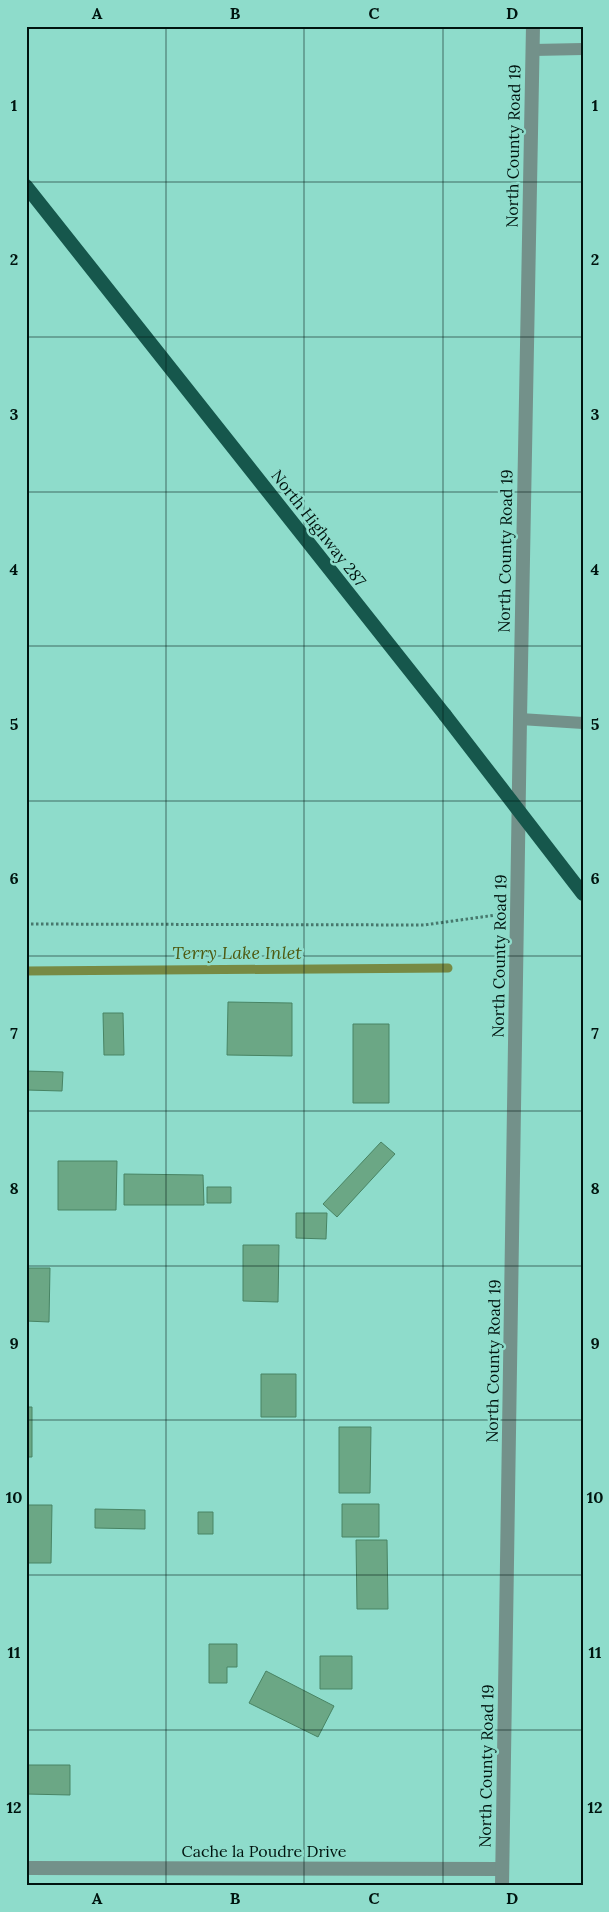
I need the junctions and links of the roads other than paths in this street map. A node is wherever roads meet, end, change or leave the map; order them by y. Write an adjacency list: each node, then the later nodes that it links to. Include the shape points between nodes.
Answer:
1 (533, 26): 3 (street, North County Road 19)
2 (583, 49): 3 (lane)
3 (533, 50): 5 (street, North County Road 19)
4 (26, 186): 7 (highway, North Highway 287, bridge)
5 (520, 719): 6 (lane); 9 (street, North County Road 19)
6 (583, 723)
7 (583, 894)
8 (26, 1868): 9 (street, Cache la Poudre Drive)
9 (502, 1869): 10 (street, North County Road 19)
10 (502, 1886)

